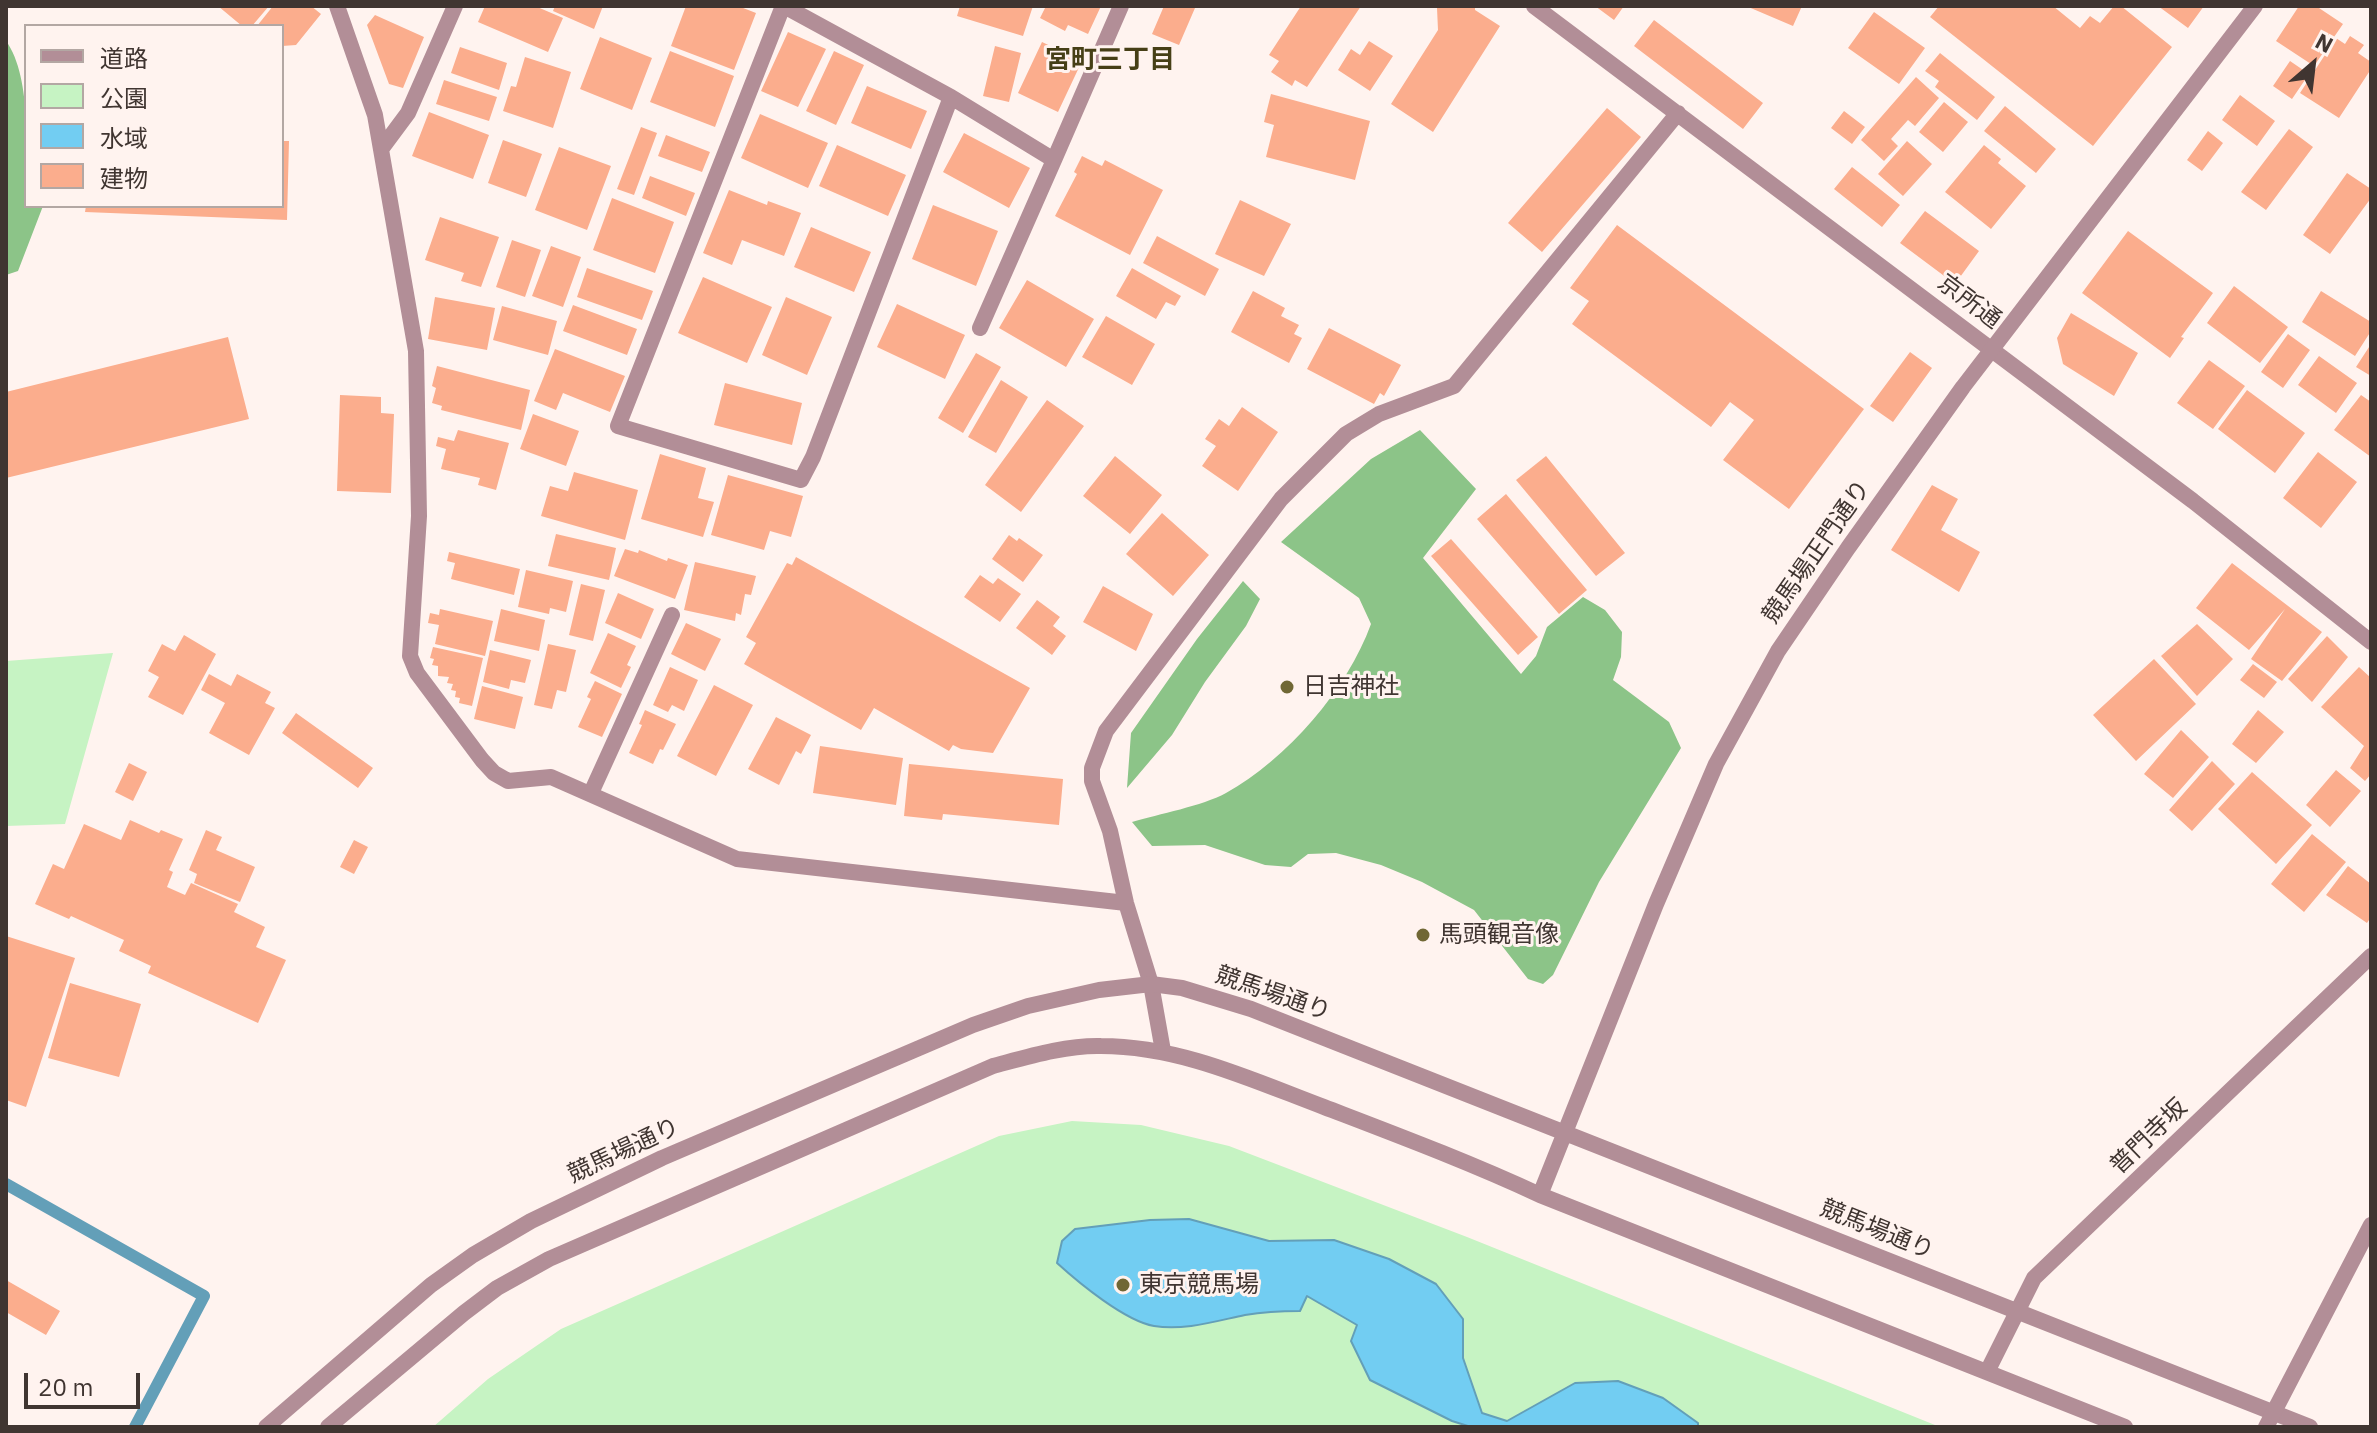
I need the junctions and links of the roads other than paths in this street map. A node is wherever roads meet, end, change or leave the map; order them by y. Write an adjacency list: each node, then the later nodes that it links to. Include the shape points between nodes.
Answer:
1 (337, 6): 9 (street)
2 (455, 6): 9 (street, via 408,113)
3 (784, 6): 7 (street); 7 (street, via 618,426 801,480)
4 (1121, 6): 10 (street)
5 (1534, 6): 8 (street, 京所通)
6 (2255, 6): 12 (street, 競馬場正門通り)
7 (951, 97): 10 (street)
8 (1678, 113): 12 (street, 京所通); 16 (street, via 1454,386 1379,414 1346,434 1281,499 1106,731 1092,781)
9 (382, 148): 15 (street, via 416,351 419,516 410,656 417,673 494,773 508,781 551,777)
10 (1054, 160): 11 (street)
11 (980, 328)
12 (1992, 349): 14 (street, 京所通); 20 (street, 競馬場正門通り, via 1848,548 1754,693 1716,764)
13 (672, 615): 15 (street)
14 (2371, 642)
15 (591, 793): 16 (street, via 737,859)
16 (1126, 903): 18 (street)
17 (2371, 956): 23 (street, 普門寺坂, via 2034,1278)
18 (1151, 984): 19 (street); 20 (street, 競馬場通り, via 1251,1009); 25 (street, 競馬場通り, via 1042,1003 973,1025 662,1158 531,1221 431,1285)
19 (1163, 1051): 21 (street, via 1235,1073); 26 (street, via 1099,1046 993,1066 549,1259 464,1313)
20 (1564, 1132): 21 (street, 競馬場正門通り); 23 (street, 競馬場通り)
21 (1540, 1195): 24 (street)
22 (2371, 1225): 28 (street, bridge)
23 (2018, 1312): 24 (street, 普門寺坂); 29 (street, 競馬場通り)
24 (1987, 1372): 27 (street)
25 (266, 1427)
26 (328, 1427)
27 (2125, 1427)
28 (2266, 1427)
29 (2310, 1427)

